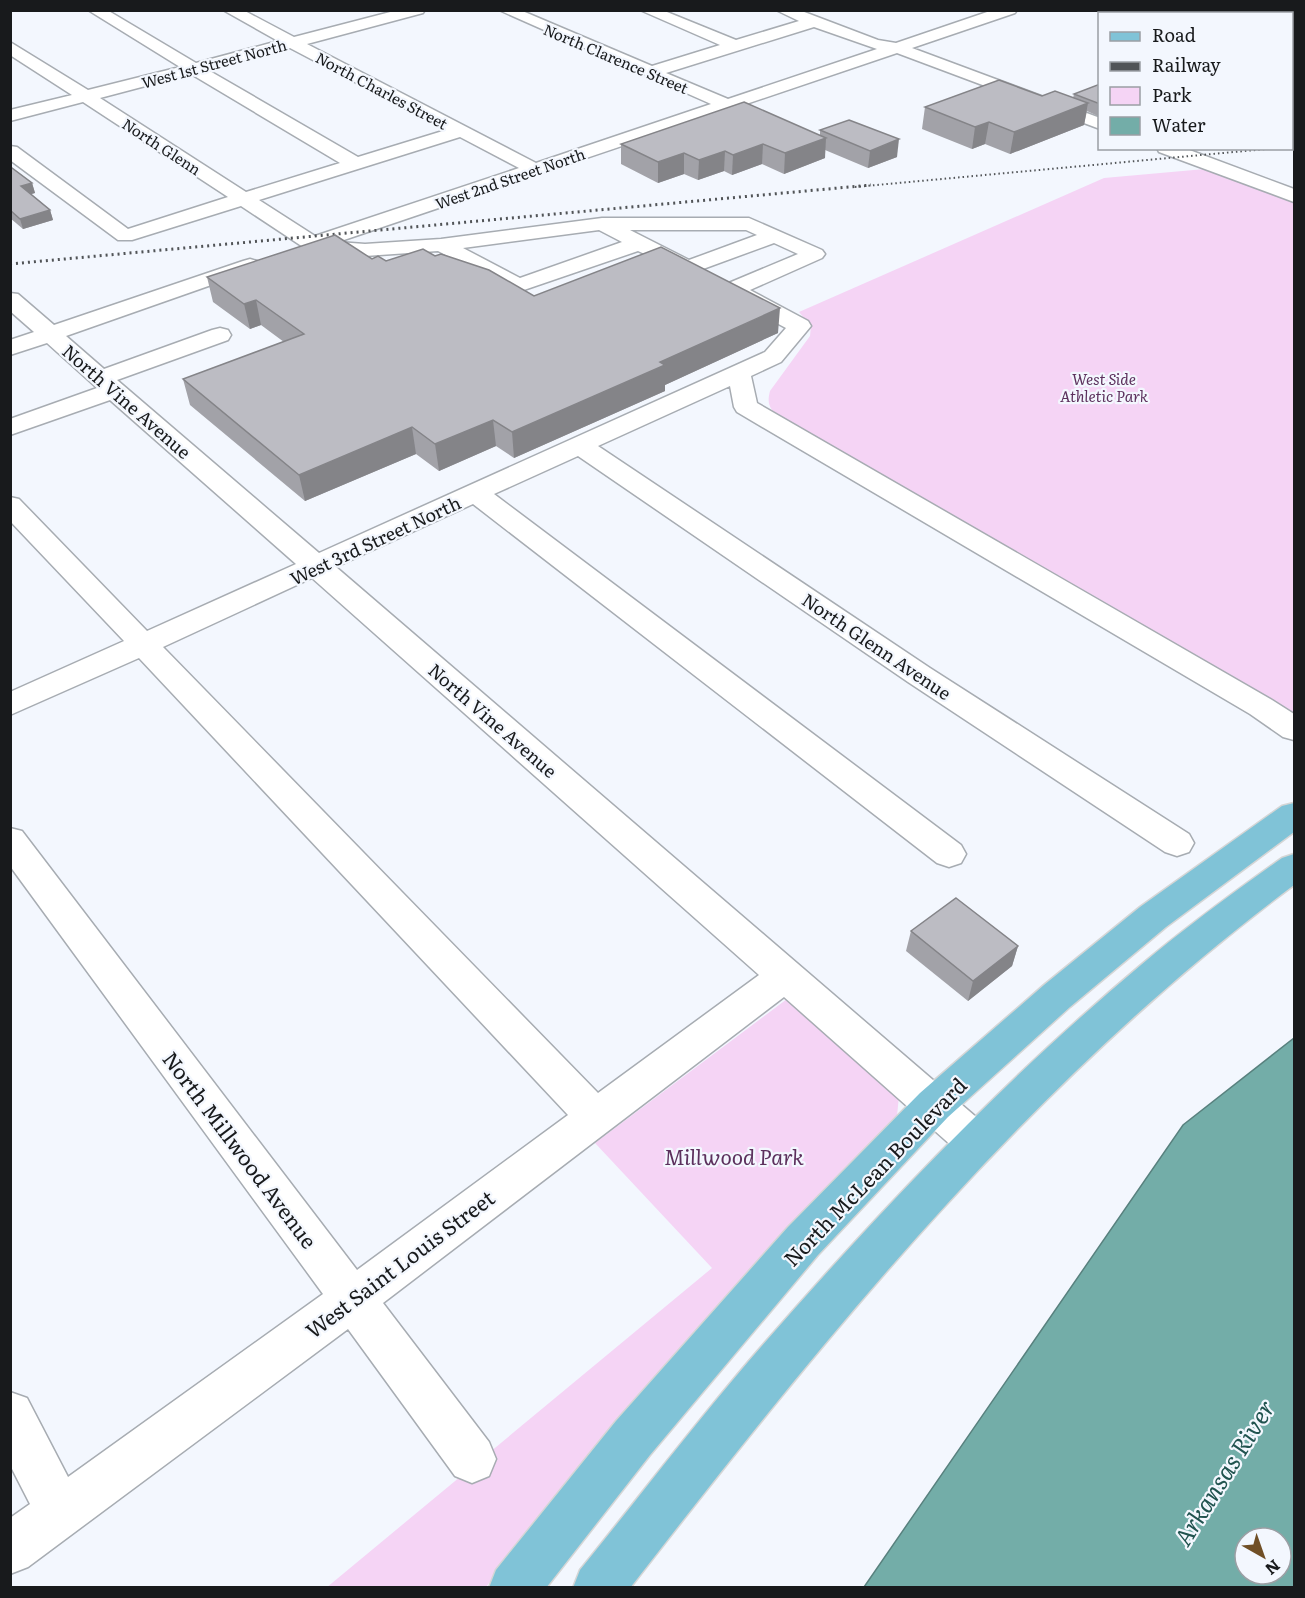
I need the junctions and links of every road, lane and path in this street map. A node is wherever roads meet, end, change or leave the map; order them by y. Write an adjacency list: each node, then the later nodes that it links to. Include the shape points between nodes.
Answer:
1 (95, 10): 15 (street)
2 (230, 10): 11 (street, North Charles Street)
3 (368, 10): 10 (street)
4 (417, 10): 10 (street, West 1st Street North)
5 (506, 10): 16 (street, North Clarence Street)
6 (647, 10): 12 (street)
7 (783, 10): 9 (street)
8 (1010, 10): 14 (street, West 2nd Street North)
9 (808, 16): 12 (street); 14 (street, via 874,44)
10 (386, 19): 11 (street, West 1st Street North)
11 (292, 43): 15 (street, West 1st Street North); 21 (street, North Charles Street)
12 (736, 46): 16 (street)
13 (10, 47): 17 (street, North Glenn)
14 (897, 48): 18 (street, West 2nd Street North); 20 (street)
15 (193, 69): 17 (street, West 1st Street North); 24 (street)
16 (651, 72): 18 (street, North Clarence Street)
17 (86, 97): 19 (street, West 1st Street North); 27 (street, North Glenn)
18 (727, 105): 25 (street, West 2nd Street North)
19 (10, 116)
20 (1098, 123)
21 (461, 131): 24 (street); 25 (street, North Charles Street)
22 (1171, 150): 26 (street)
23 (10, 151): 27 (street, via 125,236)
24 (356, 164): 27 (street)
25 (534, 169): 32 (street, West 2nd Street North)
26 (1294, 196)
27 (244, 199): 32 (street, North Glenn)
28 (607, 227): 29 (street, via 749,224); 30 (street); 31 (street); 33 (street)
29 (775, 236): 36 (street); 38 (street, via 815,254)
30 (640, 243): 36 (street); 37 (street, via 518,286)
31 (441, 244): 32 (street, via 366,250); 37 (street)
32 (303, 247)
33 (545, 251)
34 (270, 258): 40 (street)
35 (511, 263): 37 (street)
36 (688, 267): 38 (street)
37 (488, 270)
38 (732, 290): 43 (street, West 3rd Street North, via 800,326 772,357)
39 (10, 299): 40 (street, North Vine Avenue)
40 (50, 334): 42 (street); 44 (street, North Vine Avenue)
41 (220, 335): 44 (street)
42 (10, 348)
43 (739, 374): 46 (street, West 3rd Street North); 52 (street, via 746,406)
44 (107, 384): 45 (street); 49 (street, North Vine Avenue)
45 (10, 428)
46 (579, 445): 47 (street, West 3rd Street North); 55 (street, North Glenn Avenue, via 919,675)
47 (475, 493): 49 (street, West 3rd Street North); 56 (street)
48 (10, 505): 50 (street)
49 (317, 567): 50 (street, West 3rd Street North); 58 (street, North Vine Avenue)
50 (142, 646): 51 (street, West 3rd Street North); 60 (street)
51 (10, 705)
52 (1294, 729)
53 (1294, 815): 59 (main road, North McLean Boulevard, via 1153,917)
54 (10, 840): 62 (street, North Millwood Avenue)
55 (1177, 843)
56 (949, 854)
57 (1294, 867): 61 (main road, via 1158,972)
58 (786, 975): 59 (street, North Vine Avenue); 60 (street, West Saint Louis Street)
59 (934, 1105): 61 (street, North Vine Avenue); 67 (main road, North McLean Boulevard, via 788,1258 633,1438)
60 (595, 1116): 62 (street, West Saint Louis Street)
61 (976, 1142): 68 (main road, via 787,1352)
62 (353, 1299): 64 (street, North Millwood Avenue); 65 (street, West Saint Louis Street)
63 (10, 1415): 65 (street)
64 (472, 1459)
65 (60, 1512): 66 (street, West Saint Louis Street)
66 (10, 1548)
67 (514, 1587)
68 (598, 1587)

